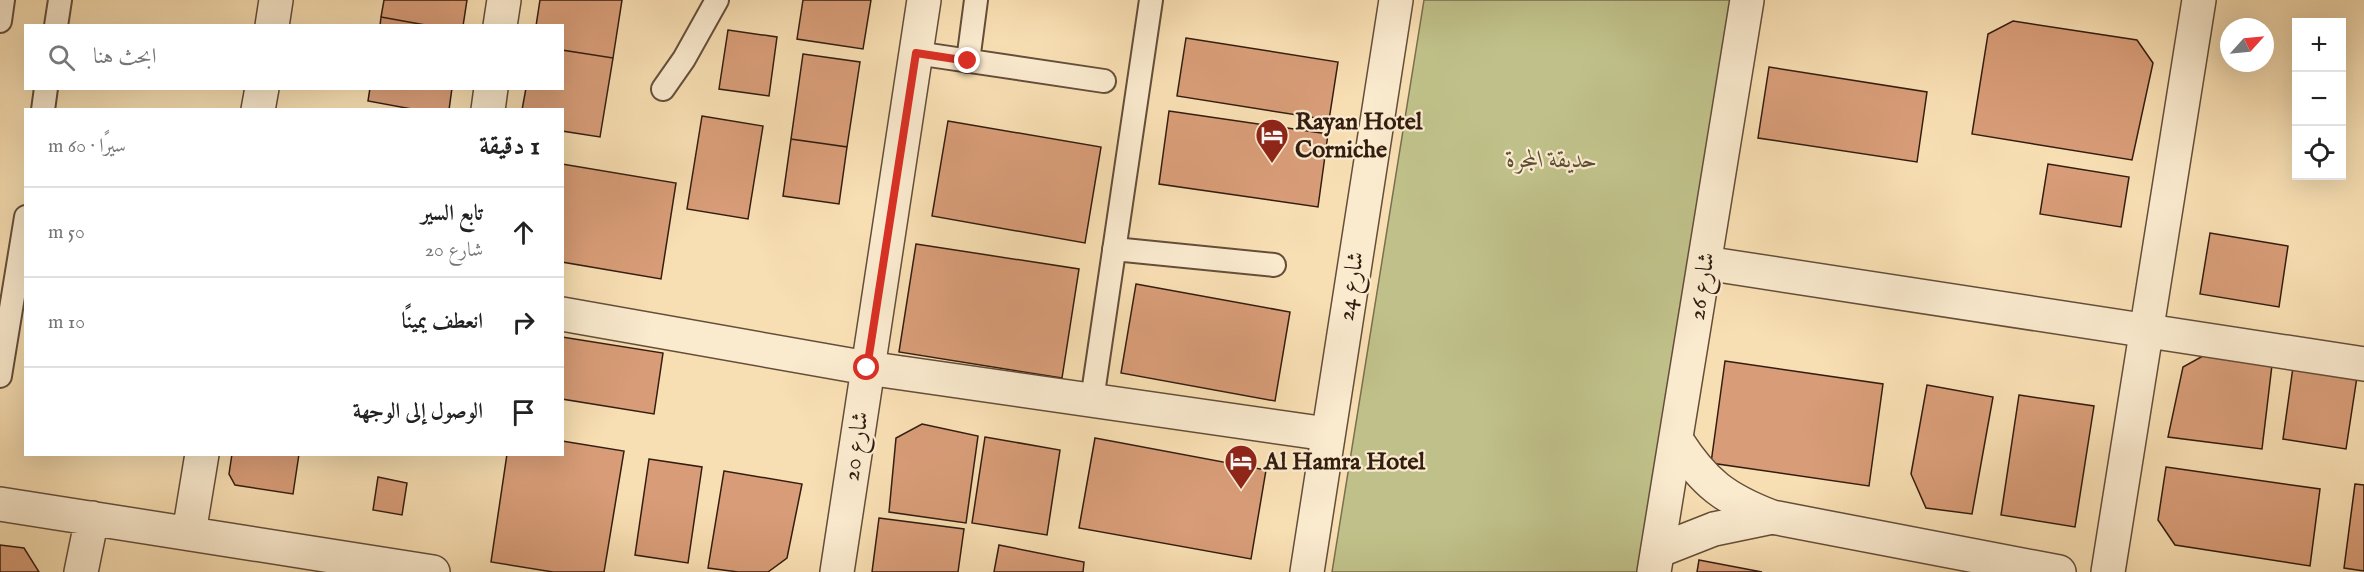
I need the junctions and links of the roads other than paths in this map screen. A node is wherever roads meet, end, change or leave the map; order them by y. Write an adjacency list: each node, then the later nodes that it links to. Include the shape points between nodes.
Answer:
1 (3, 0): 12 (lane)
2 (60, 0): 13 (lane)
3 (276, 0): 14 (street)
4 (504, 0): 15 (street)
5 (717, 0): 19 (lane)
6 (924, 0): 16 (street, شارع 20)
7 (976, 0): 17 (lane)
8 (1151, 0): 27 (lane)
9 (1396, 0): 36 (street, شارع 24)
10 (1747, 0): 28 (street, شارع 26)
11 (2199, 0): 31 (street)
12 (0, 21)
13 (56, 24)
14 (272, 24)
15 (500, 24)
16 (916, 53): 17 (lane); 33 (street, شارع 20)
17 (968, 61): 18 (lane)
18 (1104, 81)
19 (663, 89)
20 (46, 90): 23 (lane)
21 (262, 90): 24 (street)
22 (491, 90): 25 (street)
23 (43, 108)
24 (258, 108)
25 (488, 108)
26 (24, 229): 34 (lane)
27 (1114, 249): 29 (lane); 35 (lane)
28 (1705, 263): 31 (street); 37 (street, شارع 26)
29 (1274, 266)
30 (564, 314): 33 (street)
31 (2146, 331): 32 (street); 49 (street)
32 (2364, 364)
33 (867, 368): 35 (street); 46 (street, شارع 20)
34 (0, 376)
35 (1092, 400): 36 (street)
36 (1326, 434): 47 (street, شارع 24)
37 (1677, 441): 40 (street, via 1694,467 1717,489 1743,506); 43 (street, شارع 26)
38 (202, 456): 42 (street)
39 (0, 504): 41 (street)
40 (1772, 517): 43 (street, via 1714,529); 48 (street)
41 (92, 518): 42 (street); 44 (street)
42 (189, 533): 45 (street)
43 (1656, 562)
44 (81, 572)
45 (433, 572)
46 (837, 572)
47 (1307, 572)
48 (2059, 572)
49 (2108, 572)

